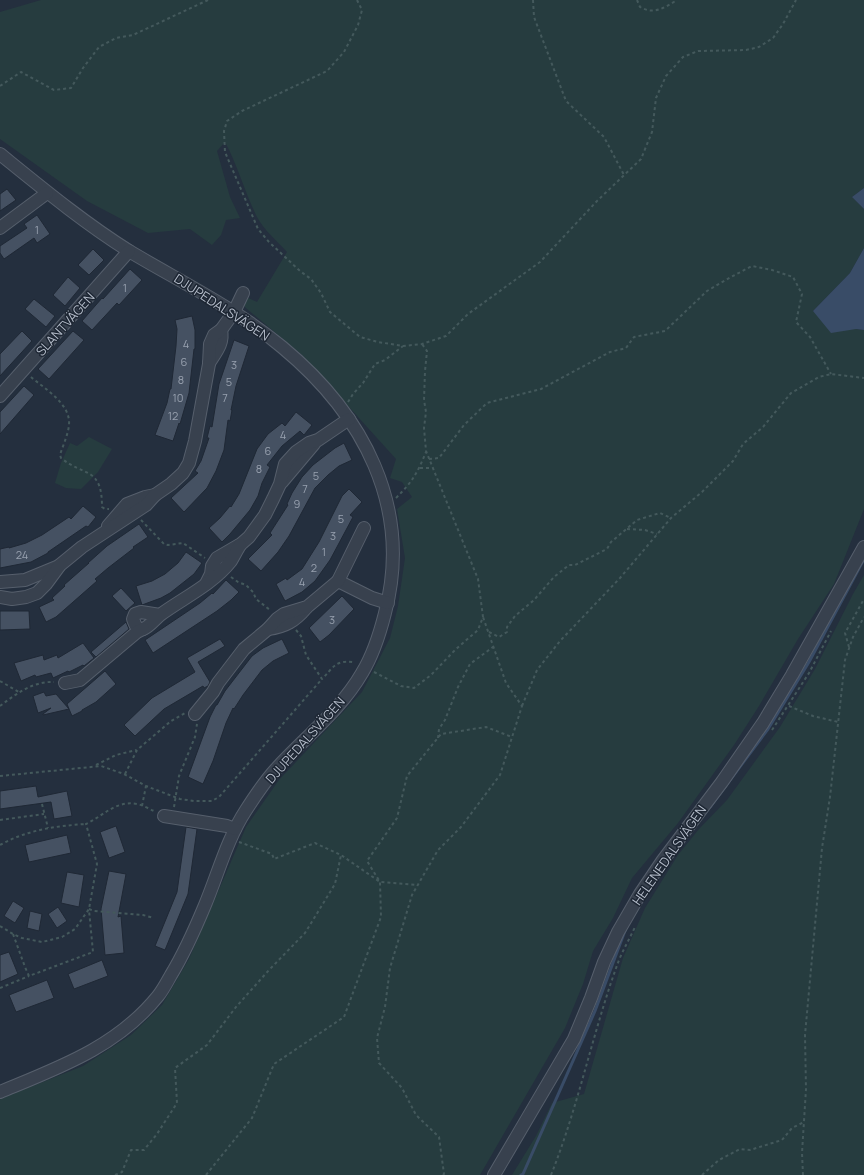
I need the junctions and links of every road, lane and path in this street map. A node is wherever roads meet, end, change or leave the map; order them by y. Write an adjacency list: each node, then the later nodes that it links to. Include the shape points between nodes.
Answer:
1 (208, 0): 7 (path, via 133,35 116,38 99,47 71,88 54,90 21,72)
2 (357, 0): 16 (path, via 362,10 358,25 344,52 327,71 242,111 227,121 224,131 225,152 258,229 268,242 311,279 330,312 360,337)
3 (533, 0): 9 (path, via 534,17 566,101 604,137)
4 (637, 0): 5 (path, via 640,7 647,11 663,9)
5 (677, 0)
6 (796, 0): 9 (path, via 773,38 759,47 746,50 698,51 683,57 666,76 656,98 652,132 641,159)
7 (0, 86)
8 (0, 154): 10 (street, DJUPEDALSVÄGEN)
9 (624, 175): 15 (path, via 540,262 468,314 446,336)
10 (47, 193): 11 (street); 12 (street, DJUPEDALSVÄGEN)
11 (0, 228)
12 (129, 250): 14 (street, DJUPEDALSVÄGEN); 17 (street, SLANTVÄGEN)
13 (243, 293): 14 (street)
14 (234, 312): 21 (street, DJUPEDALSVÄGEN, via 296,358); 28 (street, via 221,330 223,338 209,364 189,463 183,473 146,505)
15 (422, 344): 16 (path); 23 (path, via 427,351 424,378)
16 (403, 346): 21 (path, via 385,360 375,364 359,389)
17 (23, 370): 20 (street, SLANTVÄGEN); 28 (path, via 61,402 66,410 69,423 61,458 93,475 97,480 102,507 112,508 115,504)
18 (831, 374): 19 (path); 24 (path, via 810,337 796,322 802,294 793,277 752,266 707,292 665,331 634,337 626,348 610,352 541,389 487,402 464,425 439,458); 29 (path, via 819,377 791,393 763,427 743,444 733,461)
19 (864, 378)
20 (0, 396)
21 (341, 408): 22 (street, DJUPEDALSVÄGEN)
22 (349, 419): 27 (street, DJUPEDALSVÄGEN, via 376,467); 35 (street, via 318,440 280,484 265,515 241,544 231,561)
23 (426, 451): 24 (path); 25 (path)
24 (429, 459): 26 (path)
25 (420, 468): 26 (path); 27 (path, via 396,499)
26 (432, 468): 43 (path, via 478,579)
27 (387, 502): 42 (street, DJUPEDALSVÄGEN, via 393,551)
28 (129, 510): 34 (street); 35 (path, via 164,544 183,543)
29 (671, 518): 31 (path, via 660,513 638,520); 32 (path)
30 (364, 528): 37 (street)
31 (627, 529): 32 (path); 47 (path, via 611,542 607,549 569,566 554,577 534,600 515,616 507,632 499,637)
32 (657, 534): 57 (path, via 537,670)
33 (864, 547): 95 (street, HELENEDALSVÄGEN, via 763,723 640,894 604,962 574,1039)
34 (60, 565): 36 (street); 39 (street, via 46,584)
35 (218, 567): 45 (path, via 246,585 256,599); 54 (street, via 206,584 160,615 141,612 135,614 135,626 143,629 80,680)
36 (25, 580): 38 (street); 39 (street, via 24,587)
37 (338, 581): 42 (street); 45 (street, via 300,615)
38 (0, 582)
39 (31, 595): 40 (street, via 12,599)
40 (0, 597)
41 (864, 599): 49 (path, via 846,633)
42 (388, 603): 77 (street, DJUPEDALSVÄGEN, via 372,654 362,674 335,711 276,770 244,813)
43 (483, 617): 47 (path); 51 (path, via 478,630 414,688 401,686)
44 (864, 617): 49 (path)
45 (284, 621): 52 (path, via 301,636 306,655); 59 (street, via 277,628 268,630 256,638 239,655)
46 (833, 626): 58 (path)
47 (489, 632): 48 (path)
48 (493, 647): 57 (path, via 506,683); 63 (path, via 470,664 439,729)
49 (849, 648): 60 (path, via 845,660)
50 (353, 662): 52 (path, via 339,662)
51 (371, 671)
52 (322, 678): 69 (path, via 219,797 212,801)
53 (0, 681): 55 (path)
54 (65, 683): 55 (path, via 46,682)
55 (19, 692): 56 (path)
56 (0, 706)
57 (522, 706): 62 (path)
58 (789, 706): 60 (path, via 813,716); 61 (path)
59 (195, 714): 64 (path, via 184,713 171,721); 69 (path, via 198,725 179,776)
60 (838, 722): 90 (path, via 822,848 805,1035)
61 (770, 734)
62 (512, 737): 63 (path, via 486,727 441,734); 81 (path, via 500,775 461,827 438,850)
63 (438, 738): 80 (path, via 407,776 397,818 366,860)
64 (137, 750): 65 (path, via 116,755); 66 (path)
65 (94, 766): 66 (path); 67 (path)
66 (124, 774): 68 (path)
67 (0, 776)
68 (146, 786): 69 (path); 71 (path)
69 (175, 797)
70 (42, 804): 72 (path)
71 (142, 806): 73 (path); 75 (path, via 127,803 117,805)
72 (44, 814): 74 (path); 76 (path)
73 (164, 816): 77 (street, via 227,826)
74 (0, 820)
75 (86, 824): 76 (path); 82 (path, via 97,864)
76 (48, 828): 78 (path)
77 (233, 834): 79 (path, via 272,854 274,859 315,843); 89 (street, DJUPEDALSVÄGEN, via 183,955 160,994 143,1013 122,1032 86,1056)
78 (0, 845)
79 (341, 855): 80 (path); 91 (path, via 335,884 305,933 236,1007 207,1045 175,1068 177,1103 144,1150 131,1150)
80 (380, 882): 81 (path); 93 (path, via 381,917 344,1017 274,1064 252,1118)
81 (418, 885): 94 (path, via 412,895 390,968 385,1007 377,1038 379,1063 402,1088 416,1115 439,1136)
82 (89, 909): 83 (path); 86 (path, via 75,929 62,937 42,942); 87 (path, via 93,952)
83 (154, 918)
84 (637, 923): 96 (path, via 620,958 563,1146)
85 (0, 926): 86 (path)
86 (13, 934): 87 (path)
87 (29, 976): 88 (path)
88 (0, 988)
89 (0, 1092)
90 (804, 1122): 97 (path, via 792,1128 782,1140 750,1150 740,1149 719,1160); 98 (path)
91 (121, 1174): 92 (path)
92 (115, 1175)
93 (206, 1175)
94 (443, 1175)
95 (494, 1175)
96 (550, 1175)
97 (702, 1175)
98 (803, 1175)

